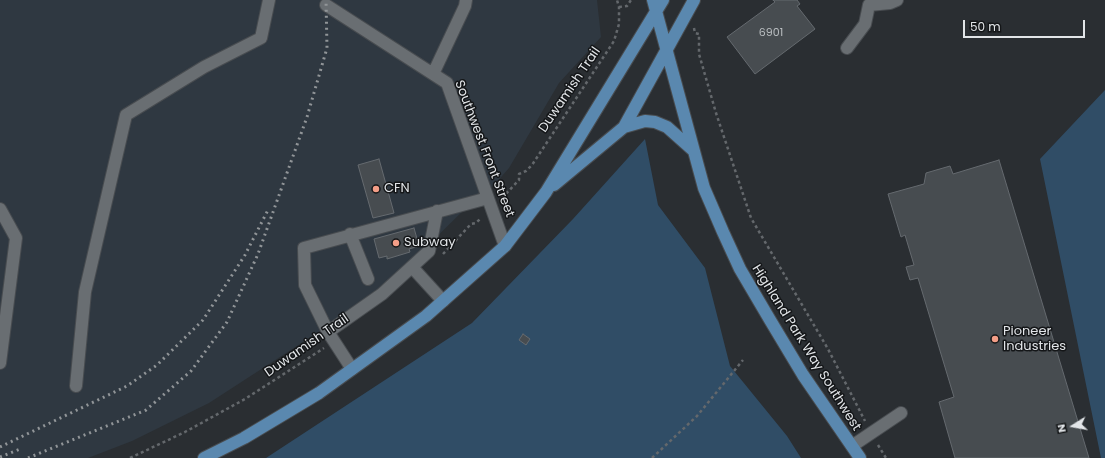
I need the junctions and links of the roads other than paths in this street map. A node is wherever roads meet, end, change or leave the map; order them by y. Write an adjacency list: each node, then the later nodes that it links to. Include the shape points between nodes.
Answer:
1 (269, 0): 26 (street, via 261,38 204,67 126,115 85,292)
2 (466, 0): 11 (street)
3 (663, 0): 8 (main road)
4 (694, 0): 10 (main road)
5 (897, 0): 6 (street)
6 (864, 3): 9 (street, via 865,24)
7 (326, 5): 11 (street, Southwest Front Street)
8 (654, 6): 10 (main road, Highland Park Way Southwest); 14 (main road)
9 (847, 48)
10 (666, 50): 12 (main road); 13 (main road, Highland Park Way Southwest)
11 (433, 74): 15 (street, Southwest Front Street, via 447,83)
12 (624, 127): 13 (main road, via 645,121 655,122 667,127); 14 (main road)
13 (694, 151): 28 (main road, Highland Park Way Southwest, via 704,188 740,269 803,374)
14 (546, 192): 19 (main road)
15 (488, 198): 17 (street); 19 (street, Southwest Front Street)
16 (0, 210): 24 (street, via 16,238)
17 (437, 211): 18 (street); 20 (street, via 429,251)
18 (350, 234): 21 (street); 23 (street, via 304,248 305,285)
19 (505, 246): 22 (main road)
20 (412, 267): 22 (street); 23 (street)
21 (368, 279)
22 (443, 301): 25 (main road)
23 (331, 336): 25 (street)
24 (0, 363)
25 (352, 369): 29 (main road, via 319,393 244,438)
26 (76, 386)
27 (900, 413): 28 (street)
28 (852, 446): 30 (main road, Highland Park Way Southwest)
29 (204, 458)
30 (860, 458)

